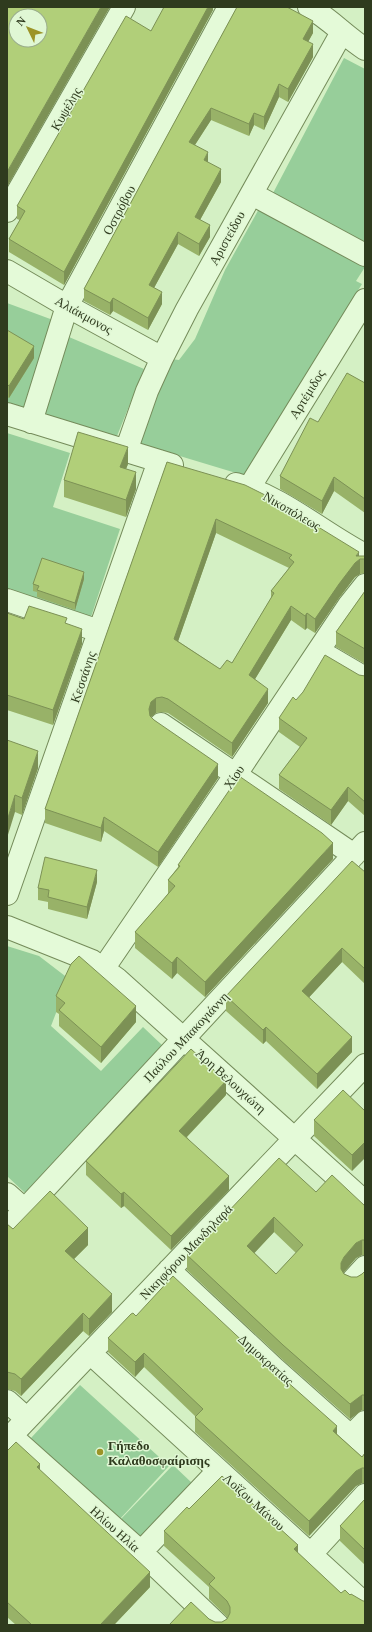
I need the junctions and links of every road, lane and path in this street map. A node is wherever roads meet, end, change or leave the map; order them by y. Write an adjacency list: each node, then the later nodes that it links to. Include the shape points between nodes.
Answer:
1 (124, 7): 7 (street, Κυψέλης)
2 (229, 7): 11 (street, Οστρόβου)
3 (309, 7): 4 (street)
4 (342, 32): 5 (street); 6 (street, Αριστείδου)
5 (365, 49)
6 (252, 194): 8 (street); 12 (street, Αριστείδου)
7 (7, 212)
8 (365, 255)
9 (7, 270): 11 (street, Αλιάκμονος)
10 (365, 300): 19 (street, Αρτέμιδος)
11 (67, 306): 12 (street, Αλιάκμονος); 14 (street, Οστρόβου)
12 (162, 358): 15 (street, Αριστείδου, via 147,391)
13 (7, 414): 14 (street)
14 (31, 422): 15 (street)
15 (126, 451): 16 (street)
16 (159, 461): 17 (street); 23 (street, Κεσσάνης)
17 (189, 470)
18 (219, 479): 19 (street, Νικοπόλεως)
19 (249, 488): 20 (street, Νικοπόλεως, via 278,501)
20 (365, 555)
21 (365, 585): 24 (street, Χίου)
22 (7, 600): 23 (street)
23 (100, 631): 29 (street, Κεσσάνης)
24 (320, 651): 25 (street); 27 (street, Χίου)
25 (365, 678)
26 (161, 724): 27 (street)
27 (236, 774): 28 (street); 31 (street, Χίου)
28 (359, 849): 32 (street, Παύλου Μπακογιάννη)
29 (7, 894)
30 (7, 927): 31 (street, Άρη Βελουχιώτη, via 92,961)
31 (104, 969): 32 (street, Άρη Βελουχιώτη)
32 (184, 1039): 34 (street, Άρη Βελουχιώτη); 37 (street, Παύλου Μπακογιάννη)
33 (365, 1065): 34 (street, Νικηφόρου Μανδηλαρά)
34 (295, 1138): 36 (street, Άρη Βελουχιώτη); 39 (street, Νικηφόρου Μανδηλαρά)
35 (7, 1194): 37 (street)
36 (365, 1202)
37 (25, 1210): 38 (street, Παύλου Μπακογιάννη)
38 (7, 1229)
39 (169, 1270): 40 (street, Νικηφόρου Μανδηλαρά); 43 (street, Δημοκρατίας, via 269,1364)
40 (90, 1353): 42 (street, Νικηφόρου Μανδηλαρά); 45 (street, Λοΐζου Μάνου)
41 (7, 1401): 42 (street)
42 (27, 1419): 44 (street, Νικηφόρου Μανδηλαρά)
43 (360, 1436)
44 (9, 1438): 47 (street, Ηλίου Ηλία)
45 (218, 1471): 47 (street); 48 (street, Λοΐζου Μάνου)
46 (365, 1495): 48 (street)
47 (141, 1552): 50 (street, Ηλίου Ηλία)
48 (311, 1554): 49 (street, Λοΐζου Μάνου)
49 (365, 1604)
50 (218, 1625)

